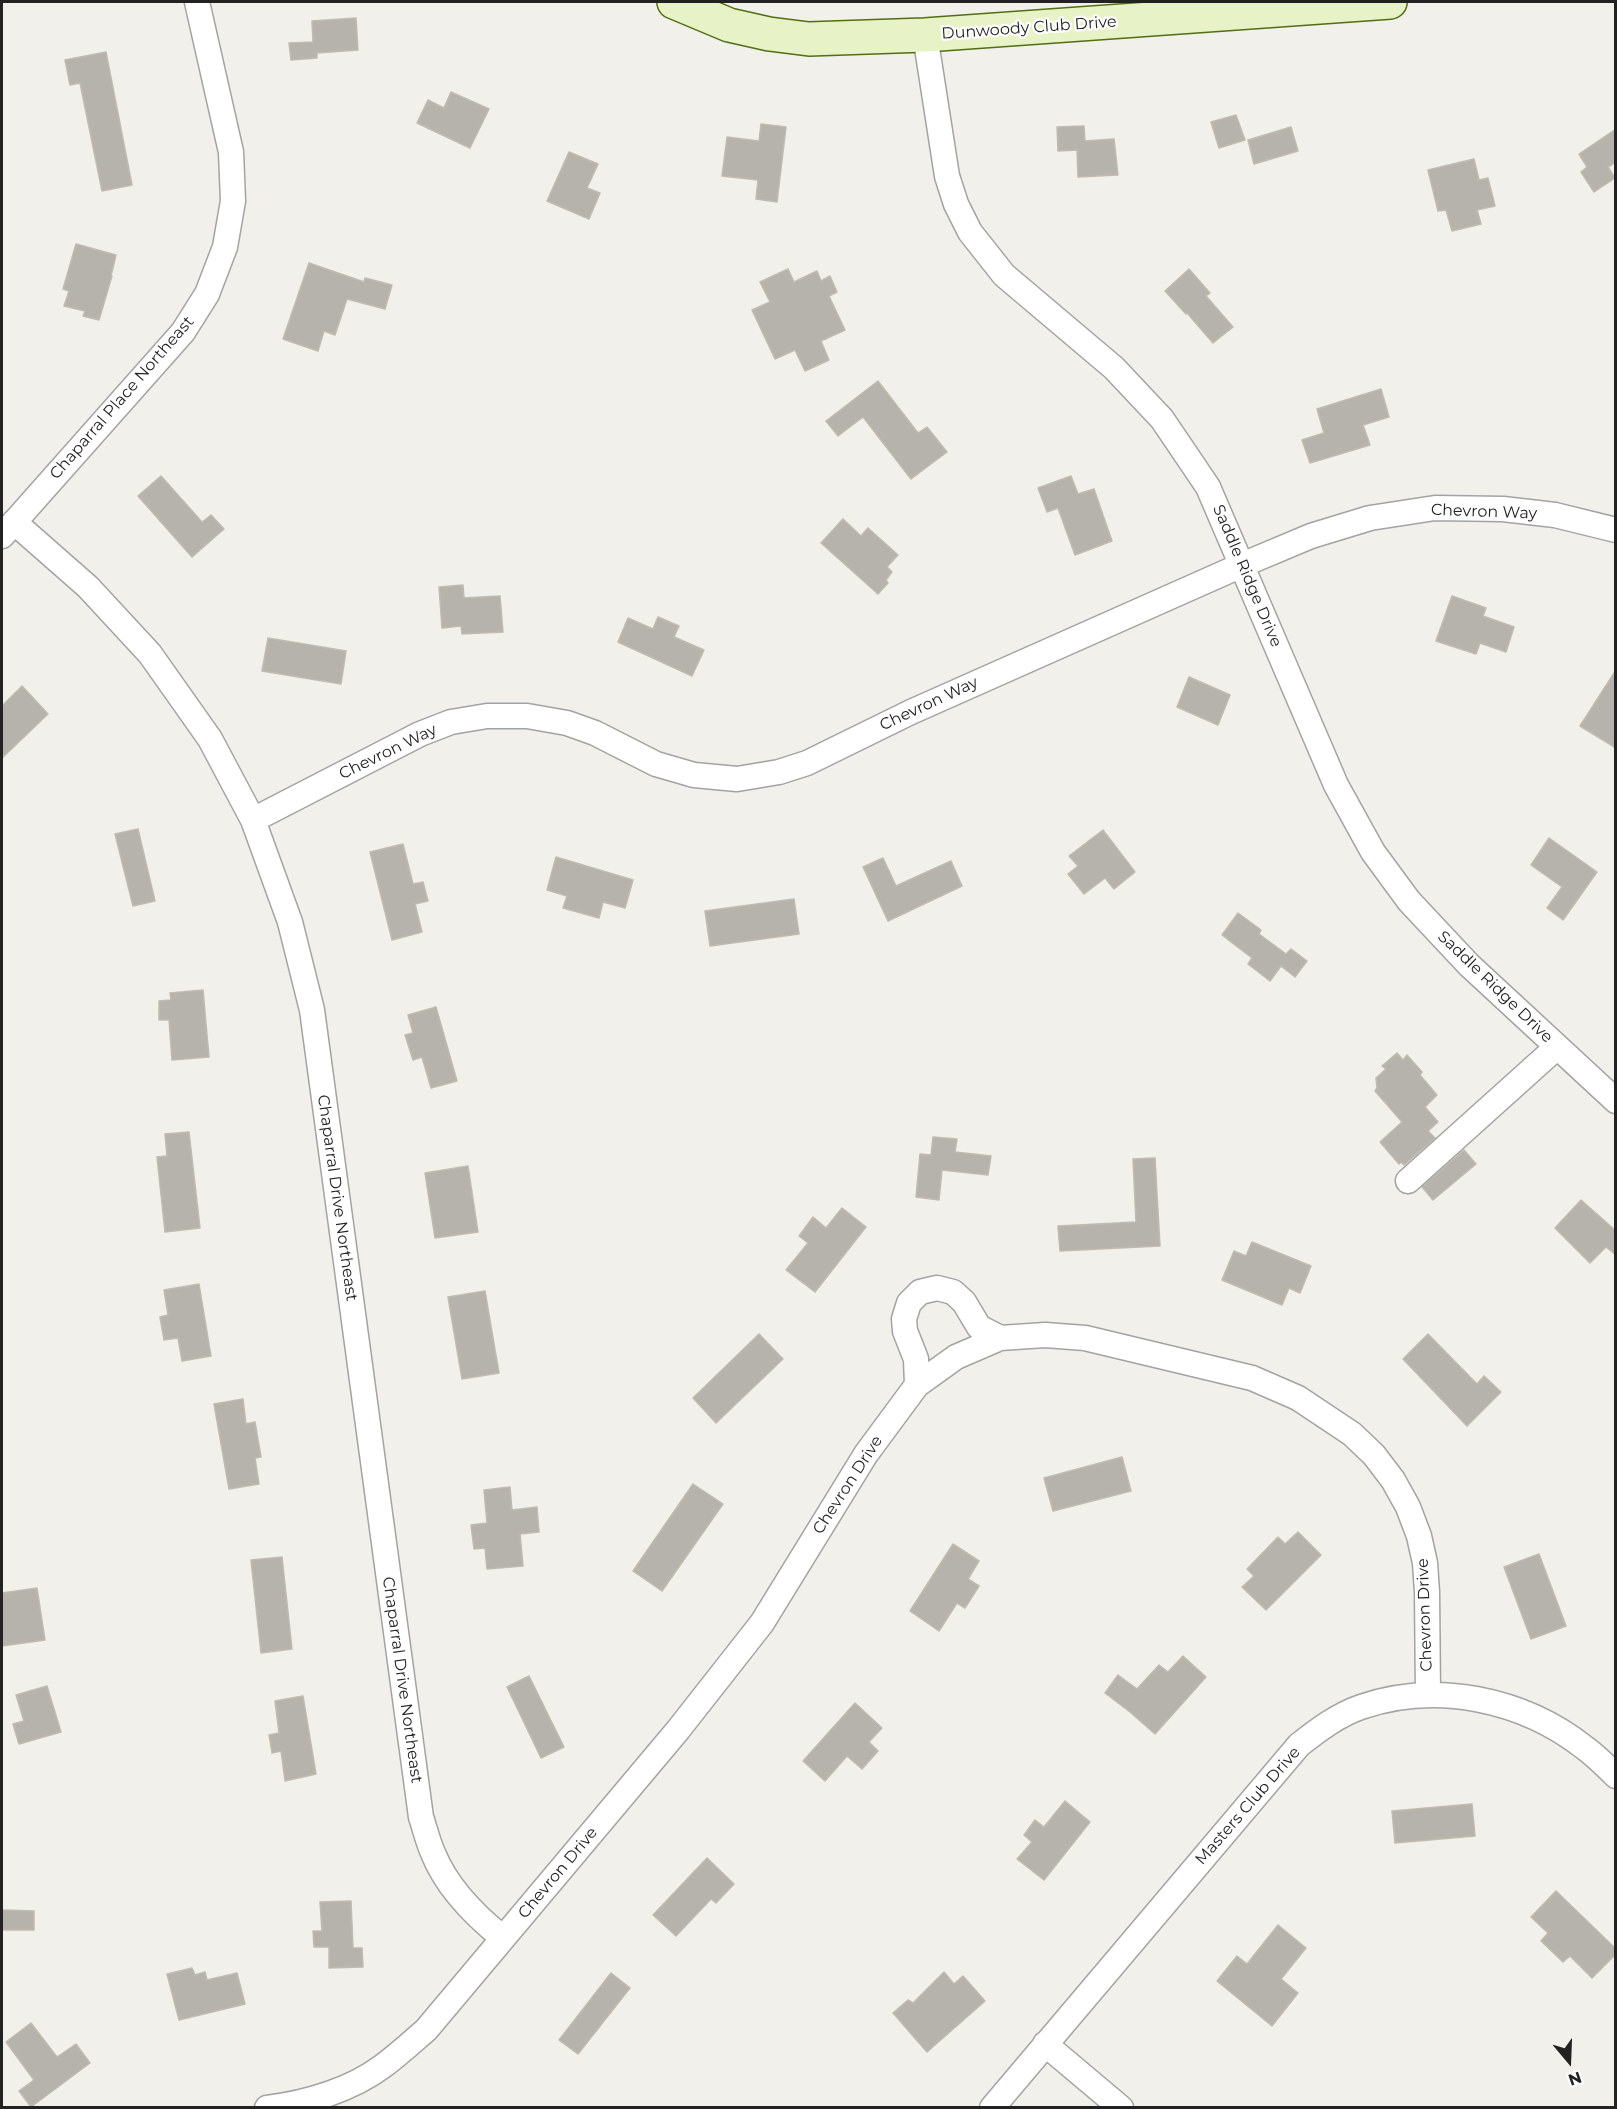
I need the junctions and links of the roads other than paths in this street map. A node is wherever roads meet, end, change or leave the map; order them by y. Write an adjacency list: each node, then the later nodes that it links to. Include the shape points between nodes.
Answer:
1 (196, 2): 5 (street, Chaparral Place Northeast, via 231,152 233,201 225,247 207,294 183,332)
2 (674, 2): 4 (street, Dunwoody Club Drive, via 729,25 769,34 809,39)
3 (1390, 2): 4 (street, Dunwoody Club Drive)
4 (925, 35): 7 (street, Saddle Ridge Drive, via 947,176 970,232 1004,275 1114,368 1162,419 1208,487)
5 (8, 529): 8 (street, Chaparral Drive Northeast, via 88,587 150,654 210,739)
6 (1616, 530): 7 (street, Chevron Way, via 1555,515 1435,508 1370,518 1311,536)
7 (1242, 565): 8 (street, Chevron Way, via 911,712 807,763 779,772 737,779 694,776 656,764 567,723 527,716 487,716 420,734); 9 (street, Saddle Ridge Drive, via 1336,785 1373,852 1409,901 1454,949)
8 (253, 820): 16 (street, Chaparral Drive Northeast, via 290,922 312,1010 421,1817 433,1854 452,1887 476,1917)
9 (1557, 1047): 10 (street, Saddle Ridge Drive); 11 (street)
10 (1616, 1101)
11 (1408, 1182)
12 (1000, 1338): 13 (street, Chevron Drive, via 956,1358); 13 (street, via 979,1327 953,1292 937,1288 920,1292 909,1303 904,1319 916,1359); 14 (street, Chevron Drive, via 1085,1338 1252,1378 1298,1398 1352,1434 1393,1480 1419,1536 1427,1592)
13 (917, 1385): 16 (street, Chevron Drive, via 866,1454 762,1623 678,1730)
14 (1428, 1694): 15 (street, Masters Club Drive, via 1512,1708 1552,1726 1586,1748); 17 (street, Masters Club Drive, via 1391,1698 1359,1708 1299,1745)
15 (1616, 1776)
16 (503, 1938): 18 (street, Chevron Drive, via 426,2030 382,2067 315,2098)
17 (1045, 2044): 19 (street, Masters Club Drive); 20 (street)
18 (267, 2108)
19 (992, 2108)
20 (1121, 2108)

